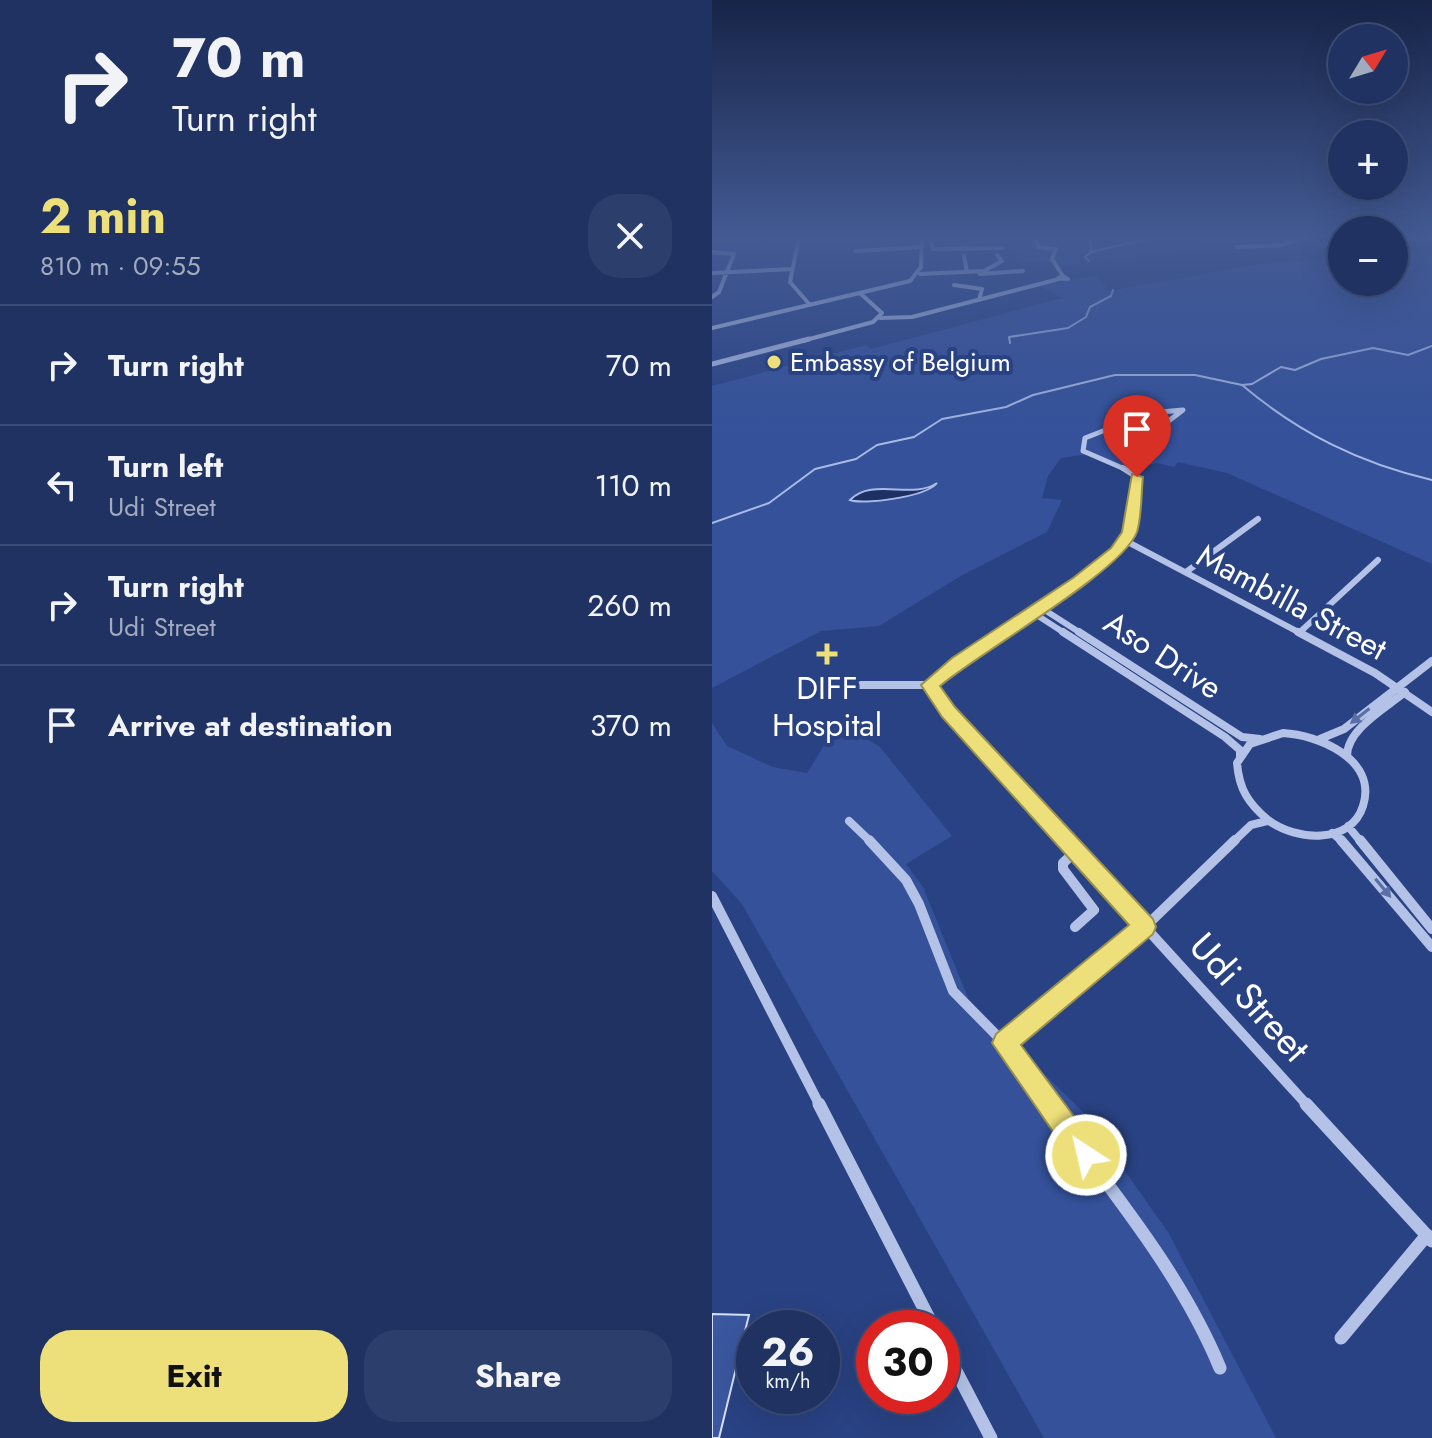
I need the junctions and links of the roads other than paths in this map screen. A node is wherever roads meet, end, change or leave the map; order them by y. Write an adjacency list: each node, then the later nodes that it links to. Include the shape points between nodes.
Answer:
1 (814, 304): 4 (street)
2 (873, 304): 5 (street)
3 (963, 304): 5 (street, via 912,317)
4 (810, 305): 6 (street)
5 (880, 318): 7 (street)
6 (712, 328)
7 (712, 364)
8 (1130, 421): 8 (street, via 1175,408 1183,410 1169,424); 10 (street, via 1085,438 1083,451 1137,477)
9 (1258, 519): 12 (street)
10 (1126, 541): 12 (street, Mambilla Street); 13 (street)
11 (1378, 560): 14 (street)
12 (1186, 572): 14 (street, Mambilla Street)
13 (1036, 610): 17 (street); 21 (street, Aso Drive, via 1242,737); 24 (street, Aso Drive, via 1225,737 1240,750)
14 (1300, 632): 18 (street, Mambilla Street)
15 (1432, 661): 18 (street)
16 (825, 678): 17 (street, via 857,685)
17 (930, 685): 29 (street, Udi Street)
18 (1396, 686): 19 (street, Mambilla Street); 22 (street, one-way to 22, via 1344,729)
19 (1405, 692): 20 (street, Mambilla Street); 23 (street, via 1353,736)
20 (1432, 712)
21 (1260, 739): 22 (street, via 1295,733); 24 (street)
22 (1319, 739): 23 (street)
23 (1347, 756): 27 (street, via 1365,790 1362,810)
24 (1240, 758): 26 (street, via 1239,787 1251,808)
25 (849, 821): 35 (street, via 906,880 953,991)
26 (1267, 821): 28 (street, via 1298,834); 32 (street, via 1251,825)
27 (1348, 826): 28 (street); 33 (street)
28 (1332, 833): 34 (street, one-way to 34)
29 (1076, 851): 31 (street, via 1063,869 1094,910); 32 (street, Udi Street)
30 (712, 896): 37 (street)
31 (1075, 927)
32 (1145, 927): 35 (street); 36 (street, Udi Street)
33 (1432, 929)
34 (1432, 947)
35 (1004, 1043): 39 (street, via 1166,1271 1204,1329)
36 (1429, 1238): 38 (street)
37 (925, 1310)
38 (1341, 1338)
39 (1220, 1368)
40 (960, 1379): 41 (street)
41 (991, 1438)

